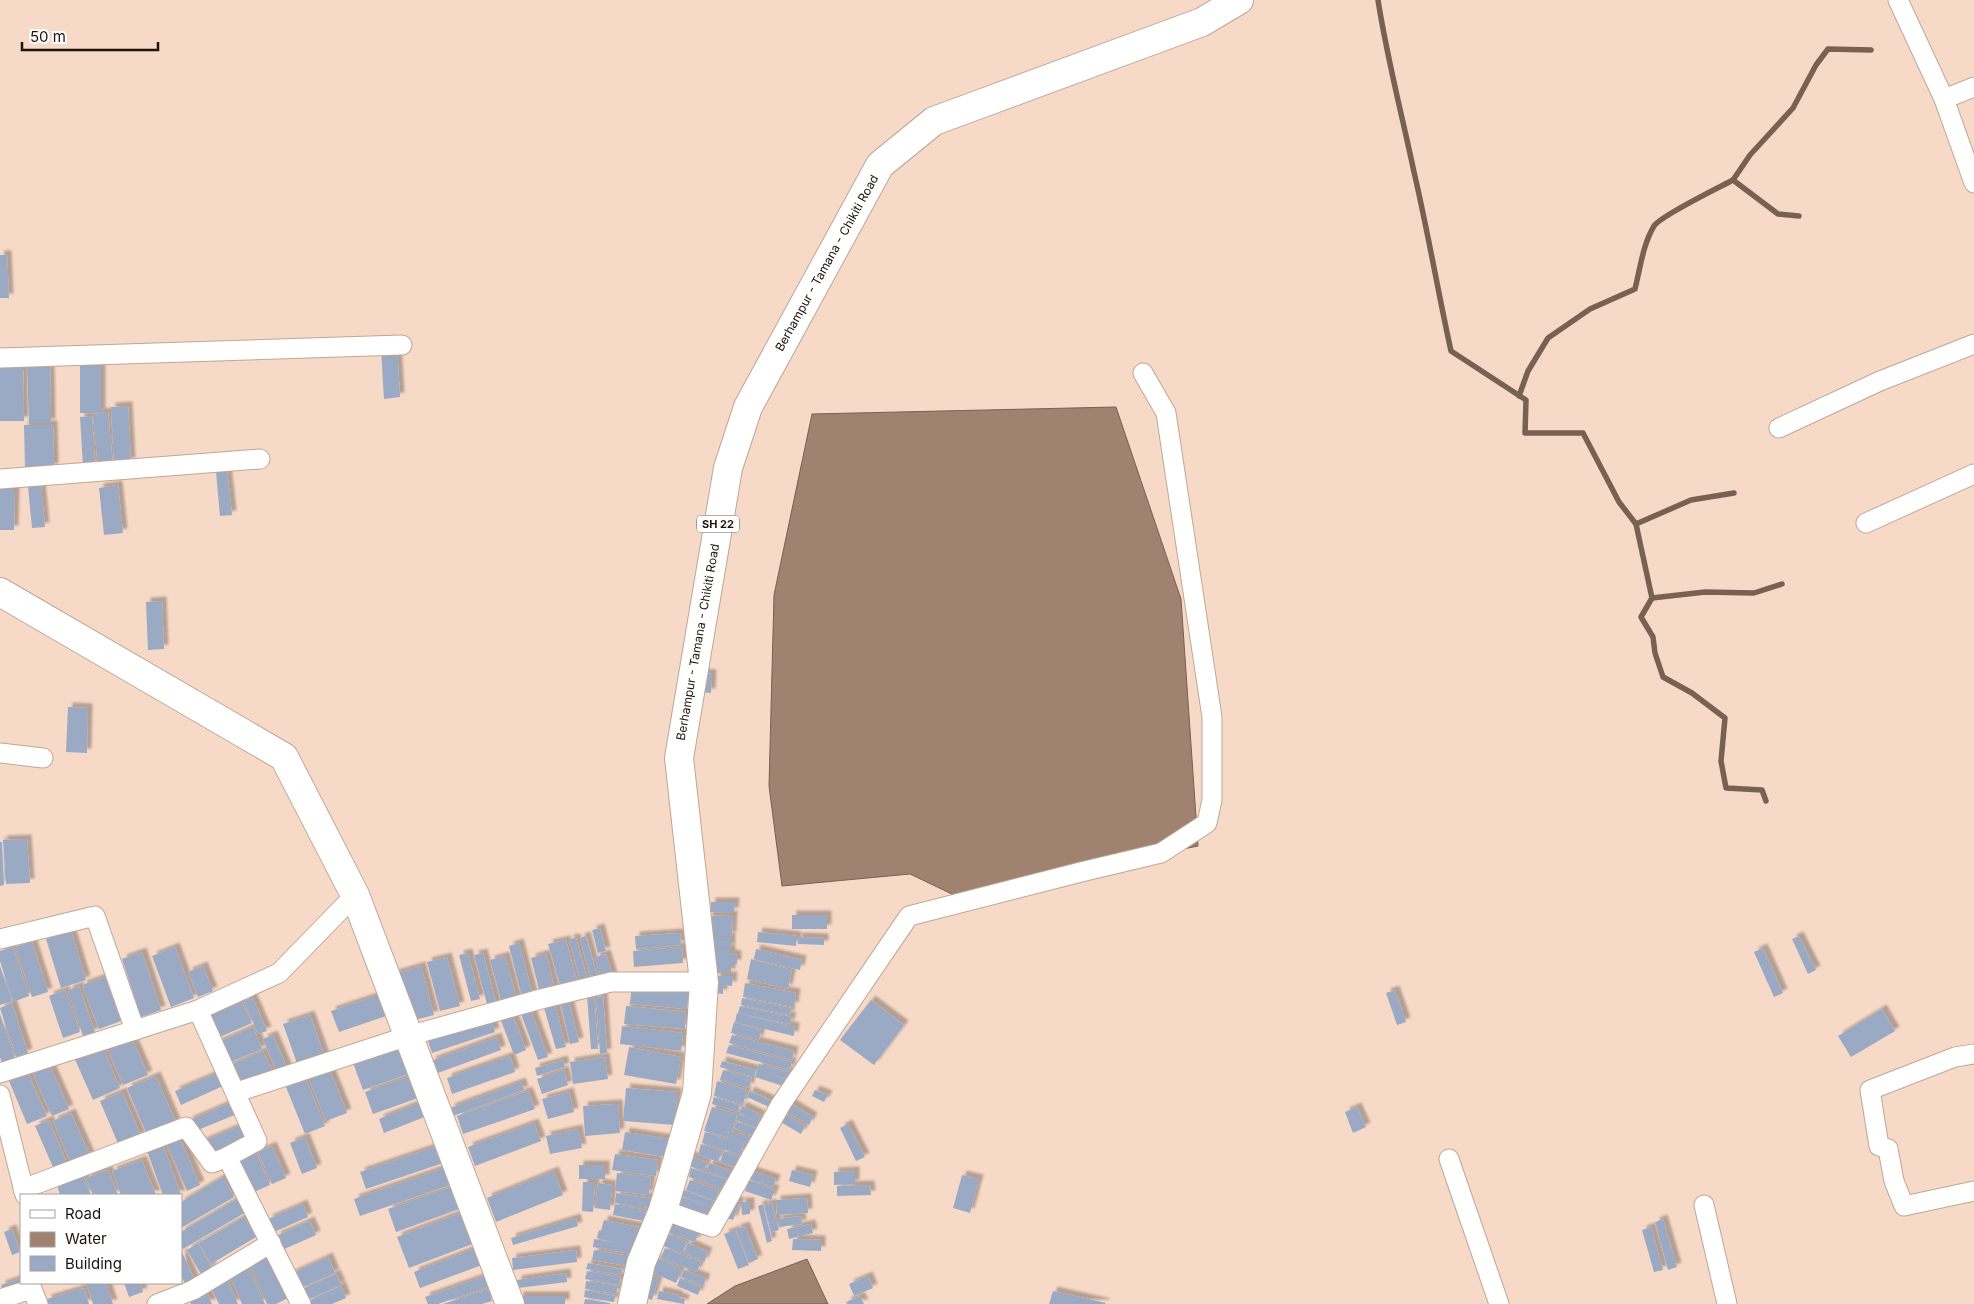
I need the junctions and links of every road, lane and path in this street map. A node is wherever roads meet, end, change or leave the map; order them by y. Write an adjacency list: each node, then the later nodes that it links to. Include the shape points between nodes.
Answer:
1 (1239, 0): 20 (main road, Berhampur - Tamana - Chikiti Road / SH 22, via 1202,22 934,121 907,143 880,166 748,407 728,468 679,758)
2 (1898, 0): 4 (street)
3 (1974, 87): 4 (street)
4 (1944, 99): 5 (street)
5 (1974, 183)
6 (1974, 344): 10 (street, via 1880,381)
7 (402, 345): 8 (street)
8 (0, 358)
9 (1143, 373): 33 (street, via 1166,413 1210,707 1212,800 1206,823 1161,853 909,916 782,1104 712,1227)
10 (1779, 428)
11 (260, 459): 13 (street)
12 (1974, 474): 14 (street)
13 (0, 479)
14 (1866, 523)
15 (0, 592): 18 (main road, via 284,757)
16 (0, 753): 17 (street)
17 (43, 758)
18 (354, 895): 21 (street, via 279,973); 23 (main road)
19 (0, 939): 22 (street, via 95,916)
20 (704, 982): 23 (street, via 610,982); 33 (main road, Berhampur - Tamana - Chikiti Road / SH 22, via 697,1094)
21 (198, 1010): 22 (street); 26 (street)
22 (134, 1030): 25 (street)
23 (408, 1036): 26 (street); 39 (main road)
24 (1974, 1054): 30 (street, via 1955,1057 1870,1090 1879,1146 1888,1149 1894,1181 1904,1206)
25 (0, 1073)
26 (237, 1092): 28 (street, via 258,1141)
27 (0, 1095): 31 (street)
28 (227, 1158): 31 (street, via 212,1163 186,1127); 34 (street)
29 (1449, 1159): 41 (street)
30 (1974, 1191)
31 (24, 1192)
32 (1704, 1205): 42 (street)
33 (663, 1210): 40 (main road, Berhampur - Tamana - Chikiti Road / SH 22, via 641,1263)
34 (271, 1243): 37 (street, via 193,1290); 38 (street)
35 (0, 1299): 36 (street, via 32,1289)
36 (38, 1304)
37 (157, 1304)
38 (301, 1304)
39 (510, 1304)
40 (632, 1304)
41 (1499, 1304)
42 (1727, 1304)

